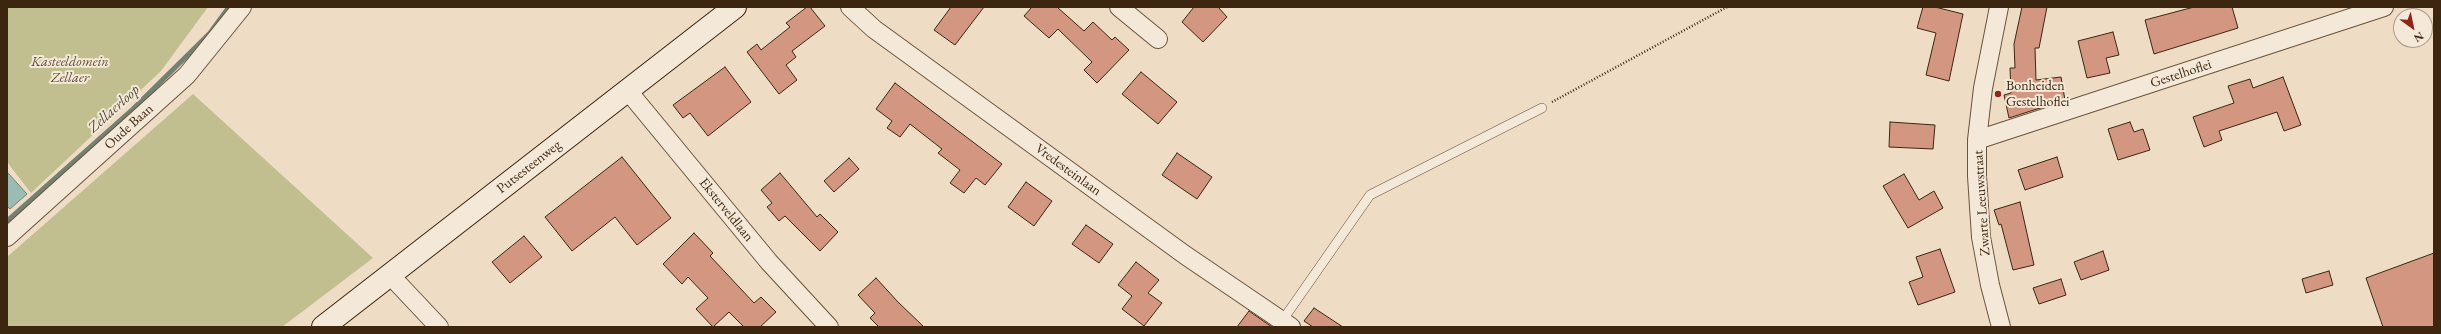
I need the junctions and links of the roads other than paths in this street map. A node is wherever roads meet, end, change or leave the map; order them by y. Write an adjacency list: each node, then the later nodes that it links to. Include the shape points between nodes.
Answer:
1 (242, 7): 11 (street, Oude Baan, via 187,75)
2 (735, 7): 8 (main road, Putsesteenweg)
3 (850, 7): 13 (street, Vredesteinlaan, via 874,29)
4 (1999, 7): 10 (street, Zwarte Leeuwstraat, via 1983,88)
5 (2384, 7): 10 (street, Gestelhoflei)
6 (1128, 10): 7 (street)
7 (1158, 39)
8 (628, 91): 12 (main road, Putsesteenweg); 16 (street, Eksterveldlaan, via 769,262)
9 (1542, 108): 13 (lane, via 1370,195)
10 (1977, 140): 17 (street, Zwarte Leeuwstraat, via 1981,237)
11 (7, 237)
12 (390, 275): 14 (main road, Putsesteenweg); 15 (street)
13 (1286, 324)
14 (323, 327)
15 (439, 327)
16 (829, 327)
17 (2001, 327)

